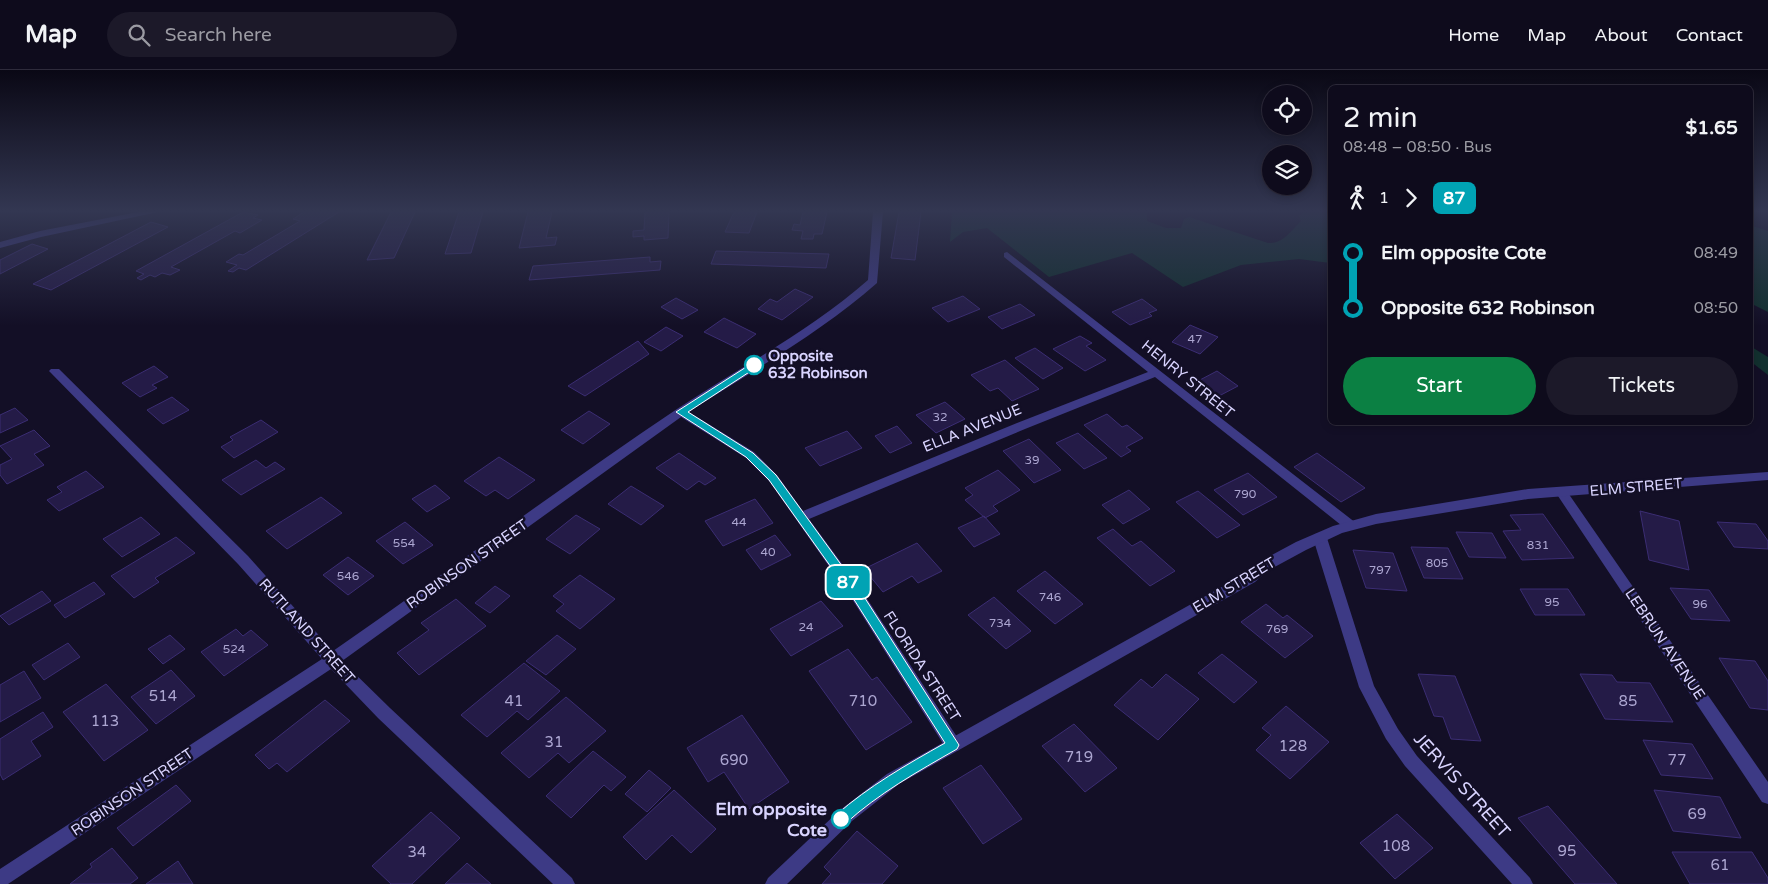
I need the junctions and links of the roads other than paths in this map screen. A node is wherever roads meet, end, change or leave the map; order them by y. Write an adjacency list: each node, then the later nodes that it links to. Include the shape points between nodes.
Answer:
1 (875, 250): 5 (street, ROBINSON STREET, via 873,281 867,288)
2 (1007, 255): 4 (street, HENRY STREET)
3 (55, 371): 11 (street, RUTLAND STREET, via 243,560)
4 (1156, 373): 8 (street, ELLA AVENUE); 9 (street, HENRY STREET)
5 (681, 412): 8 (street, FLORIDA STREET, via 750,455 773,478); 11 (street, ROBINSON STREET)
6 (1768, 476): 7 (street, ELM STREET)
7 (1562, 493): 9 (street, ELM STREET, via 1528,494); 13 (street, LEBRUN AVENUE)
8 (801, 517): 12 (street, FLORIDA STREET, via 857,595)
9 (1351, 526): 10 (street, ELM STREET)
10 (1320, 538): 12 (street, ELM STREET, via 1300,546 1250,578); 17 (street, JERVIS STREET, via 1367,687 1392,734 1411,761)
11 (332, 660): 14 (street, ROBINSON STREET); 15 (street, RUTLAND STREET)
12 (953, 745): 16 (street, ELM STREET, via 865,798)
13 (1768, 796)
14 (0, 880)
15 (566, 884)
16 (774, 884)
17 (1524, 884)

